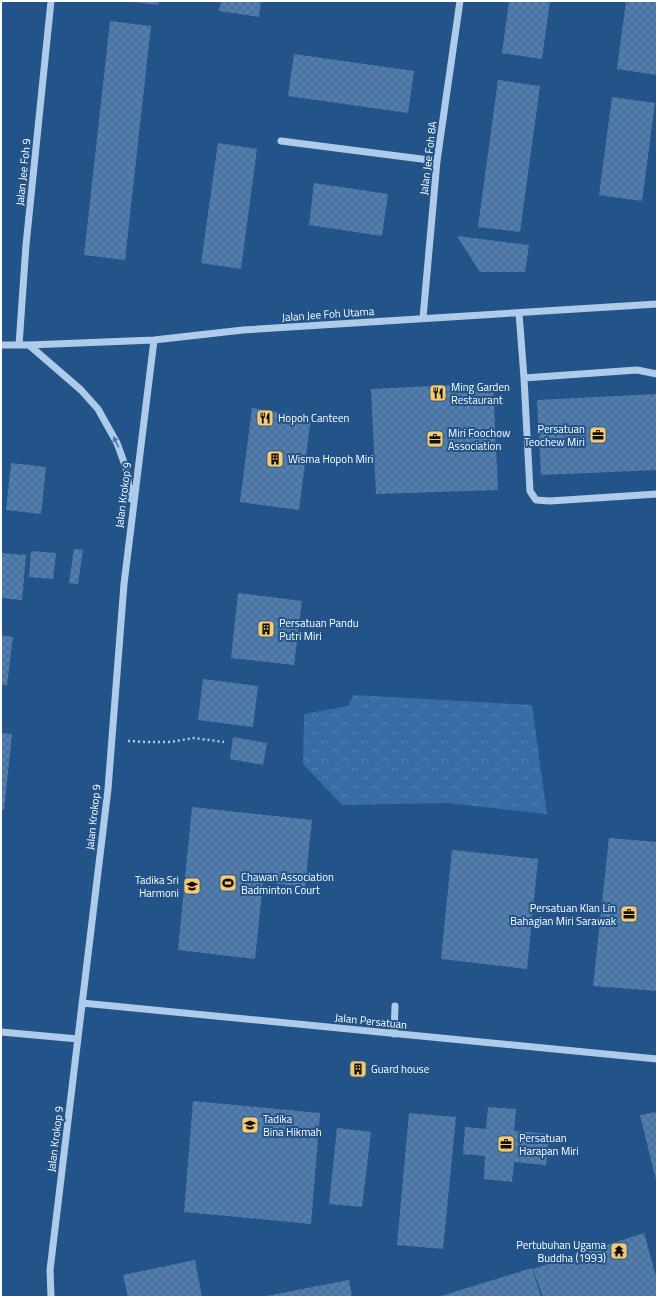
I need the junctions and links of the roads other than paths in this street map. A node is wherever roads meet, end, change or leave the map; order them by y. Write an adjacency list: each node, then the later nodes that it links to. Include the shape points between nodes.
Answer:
1 (51, 1): 10 (street, Jalan Jee Foh 9, via 26,245)
2 (460, 1): 4 (street, Jalan Jee Foh 8A)
3 (281, 141): 4 (street)
4 (437, 161): 7 (street, Jalan Jee Foh 8A)
5 (657, 304): 6 (street, Jalan Jee Foh Utama)
6 (519, 312): 7 (street, Jalan Jee Foh Utama); 13 (street)
7 (423, 318): 8 (street, Jalan Jee Foh Utama, via 243,330)
8 (154, 340): 11 (street, Jalan Jee Foh Utama); 15 (street, Jalan Krokop 9)
9 (1, 345): 10 (street, Jalan Jee Foh Utama)
10 (19, 345): 11 (street, Jalan Jee Foh Utama)
11 (29, 345): 15 (street, one-way to 11, via 126,468 117,443 98,409 81,390)
12 (657, 374): 13 (street, via 637,370)
13 (524, 378): 14 (street, via 530,491 536,500)
14 (657, 494)
15 (133, 507): 16 (street, Jalan Krokop 9, via 124,584 108,789)
16 (82, 1003): 19 (street, Jalan Persatuan); 20 (street, Jalan Krokop 9)
17 (395, 1006): 19 (street)
18 (1, 1032): 20 (street)
19 (394, 1034): 21 (street, Jalan Persatuan)
20 (78, 1039): 22 (street, Jalan Krokop 9, via 50,1270)
21 (657, 1059)
22 (51, 1297)

